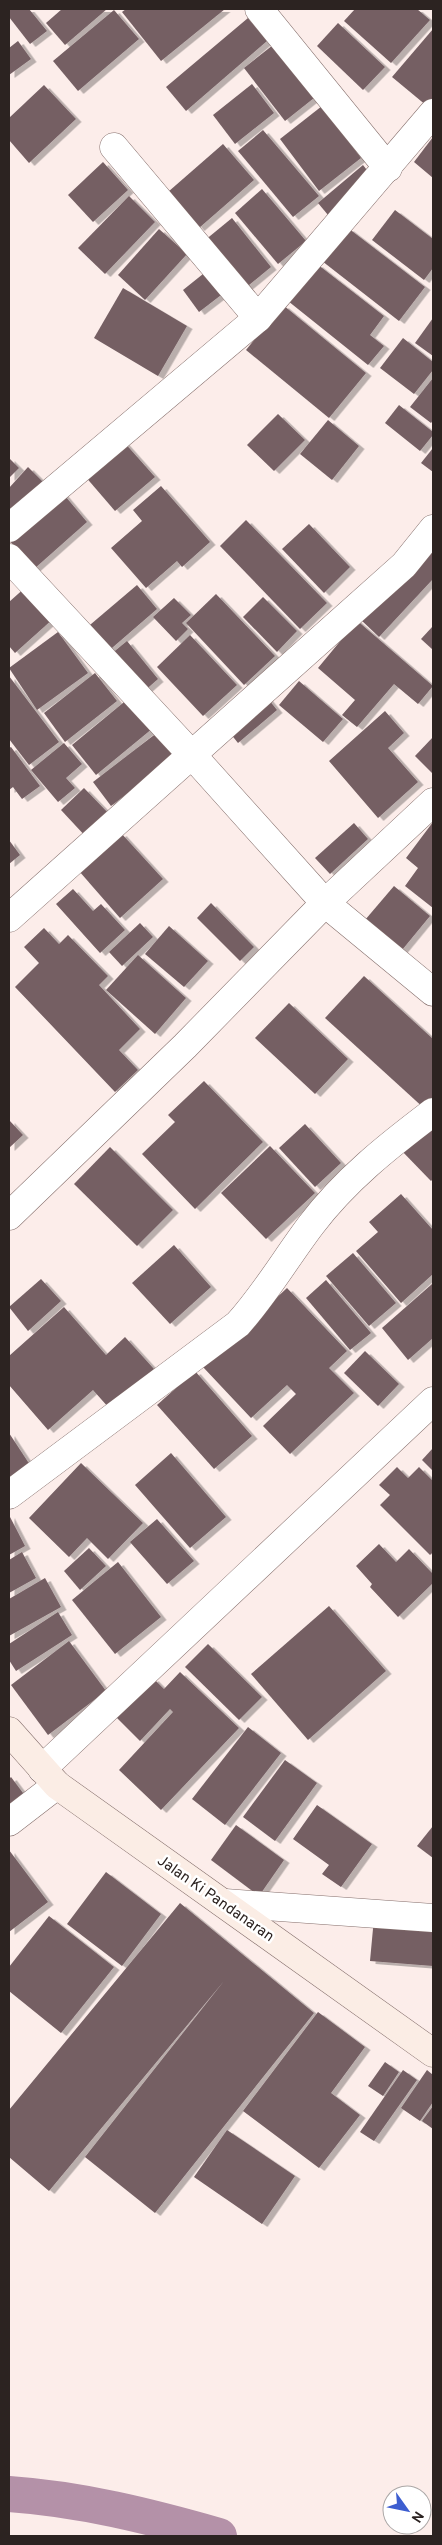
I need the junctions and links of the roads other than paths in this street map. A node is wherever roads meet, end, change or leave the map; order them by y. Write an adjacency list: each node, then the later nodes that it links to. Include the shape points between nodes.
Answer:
1 (260, 9): 4 (street)
2 (433, 113): 4 (street)
3 (114, 147): 5 (street)
4 (388, 168): 5 (street)
5 (258, 318): 6 (street)
6 (9, 528)
7 (433, 529): 9 (street, via 404,565)
8 (9, 558): 9 (street)
9 (192, 755): 11 (street); 12 (street)
10 (433, 802): 11 (street)
11 (325, 903): 13 (street); 15 (street, via 185,1046)
12 (9, 918)
13 (433, 992)
14 (433, 1112): 17 (street, via 372,1159 340,1190 238,1324)
15 (9, 1216)
16 (433, 1401): 19 (street)
17 (9, 1494)
18 (9, 1732): 19 (main road, Jalan Ki Pandanaran)
19 (50, 1777): 20 (street); 21 (main road, Jalan Ki Pandanaran)
20 (9, 1822)
21 (225, 1903): 22 (street); 23 (main road, Jalan Ki Pandanaran)
22 (433, 1918)
23 (433, 2053)

